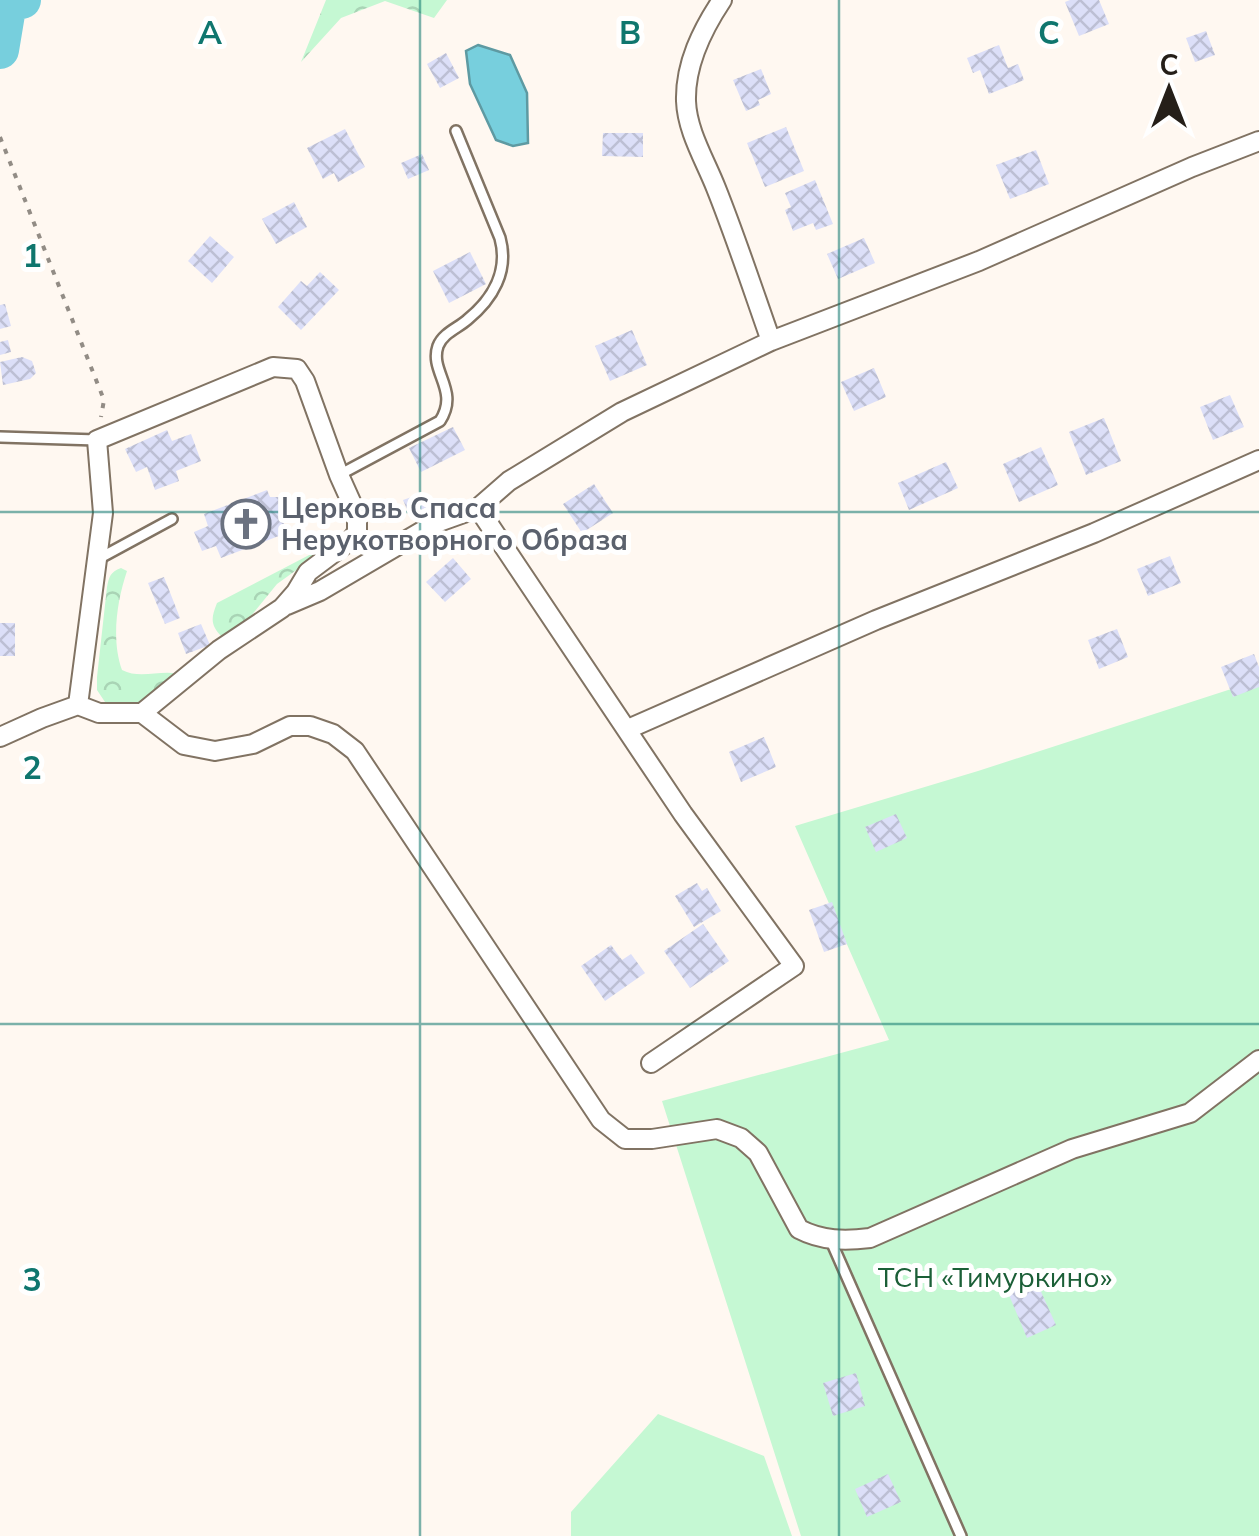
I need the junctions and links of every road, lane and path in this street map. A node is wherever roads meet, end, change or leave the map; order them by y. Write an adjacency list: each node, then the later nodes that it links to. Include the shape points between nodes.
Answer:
1 (722, 0): 5 (street, via 693,57 686,105)
2 (456, 131): 9 (lane, via 500,238 500,275 487,300 438,347 448,397 440,421)
3 (0, 137): 7 (path, via 104,400)
4 (1259, 141): 5 (street)
5 (771, 341): 10 (street, via 622,412 508,481)
6 (0, 437): 7 (lane)
7 (97, 440): 9 (street, via 286,367 304,381); 12 (street, via 103,513)
8 (1259, 460): 16 (street)
9 (338, 475): 13 (street, via 358,515 357,532 308,572)
10 (478, 508): 13 (street, via 436,523); 16 (street)
11 (172, 519): 12 (lane)
12 (98, 559): 14 (street)
13 (282, 608): 15 (street)
14 (78, 705): 15 (street, via 99,713); 17 (street)
15 (142, 713): 20 (street, via 184,745 215,751 252,744 290,726 334,734 355,751 600,1120 624,1139 717,1130 741,1138 758,1153 799,1228)
16 (628, 729): 19 (street, via 794,966)
17 (0, 737)
18 (1259, 1060): 20 (street, via 1190,1112 1072,1149 870,1238)
19 (651, 1063)
20 (830, 1239): 21 (lane)
21 (960, 1536)

